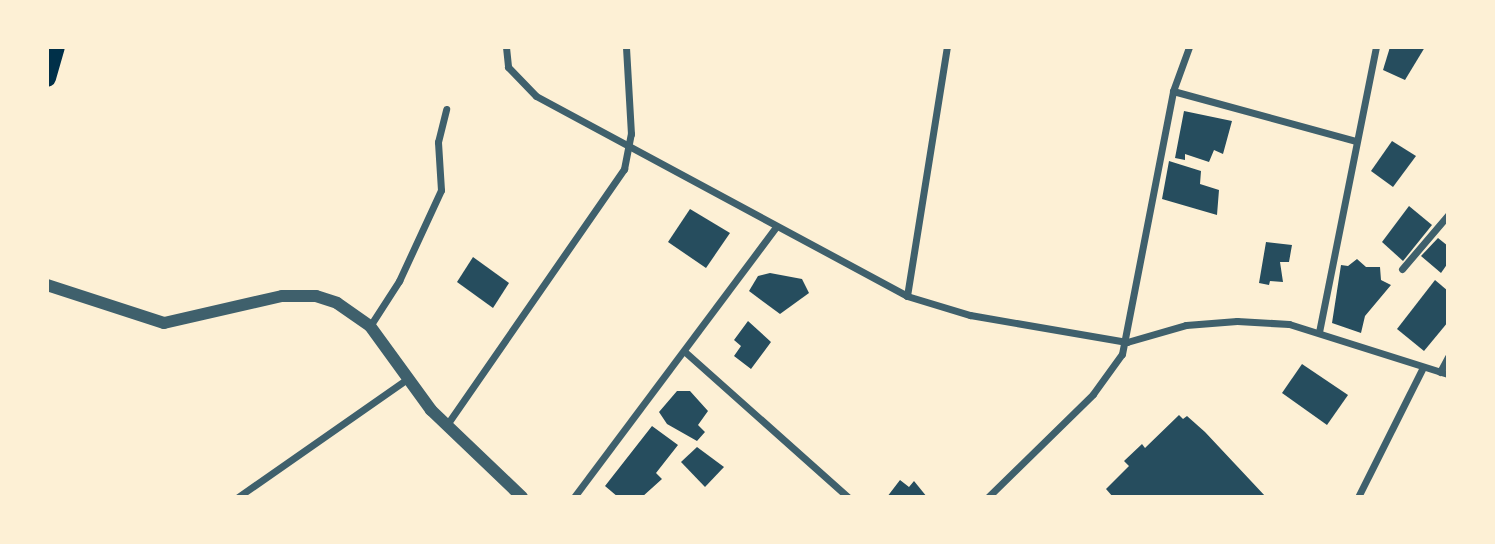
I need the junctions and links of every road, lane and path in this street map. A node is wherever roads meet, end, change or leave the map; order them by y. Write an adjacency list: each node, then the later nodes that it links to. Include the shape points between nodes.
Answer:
1 (56, 47): 7 (main road)
2 (506, 47): 11 (street, via 511,72 536,96)
3 (626, 47): 11 (street)
4 (947, 47): 16 (street)
5 (1189, 47): 8 (street)
6 (1377, 47): 10 (street)
7 (47, 78)
8 (1173, 91): 10 (street); 19 (street)
9 (446, 109): 17 (street, via 438,142 441,190 399,281)
10 (1356, 141): 18 (street)
11 (630, 146): 13 (street); 25 (street, via 619,178)
12 (1448, 215): 14 (street)
13 (775, 228): 16 (street); 20 (street)
14 (1402, 269)
15 (47, 285): 17 (street, via 163,323 282,296 316,296 348,308)
16 (907, 296): 19 (street, via 970,315)
17 (370, 326): 24 (street)
18 (1319, 332): 19 (street, via 1289,324 1237,321 1165,328); 22 (street)
19 (1127, 342): 30 (street, via 1093,394)
20 (684, 351): 28 (street); 29 (street)
21 (1448, 357): 23 (street)
22 (1423, 367): 23 (street); 31 (street)
23 (1444, 373)
24 (407, 379): 25 (street); 26 (street)
25 (446, 426): 27 (street)
26 (238, 497)
27 (522, 497)
28 (574, 497)
29 (848, 497)
30 (988, 497)
31 (1358, 497)

